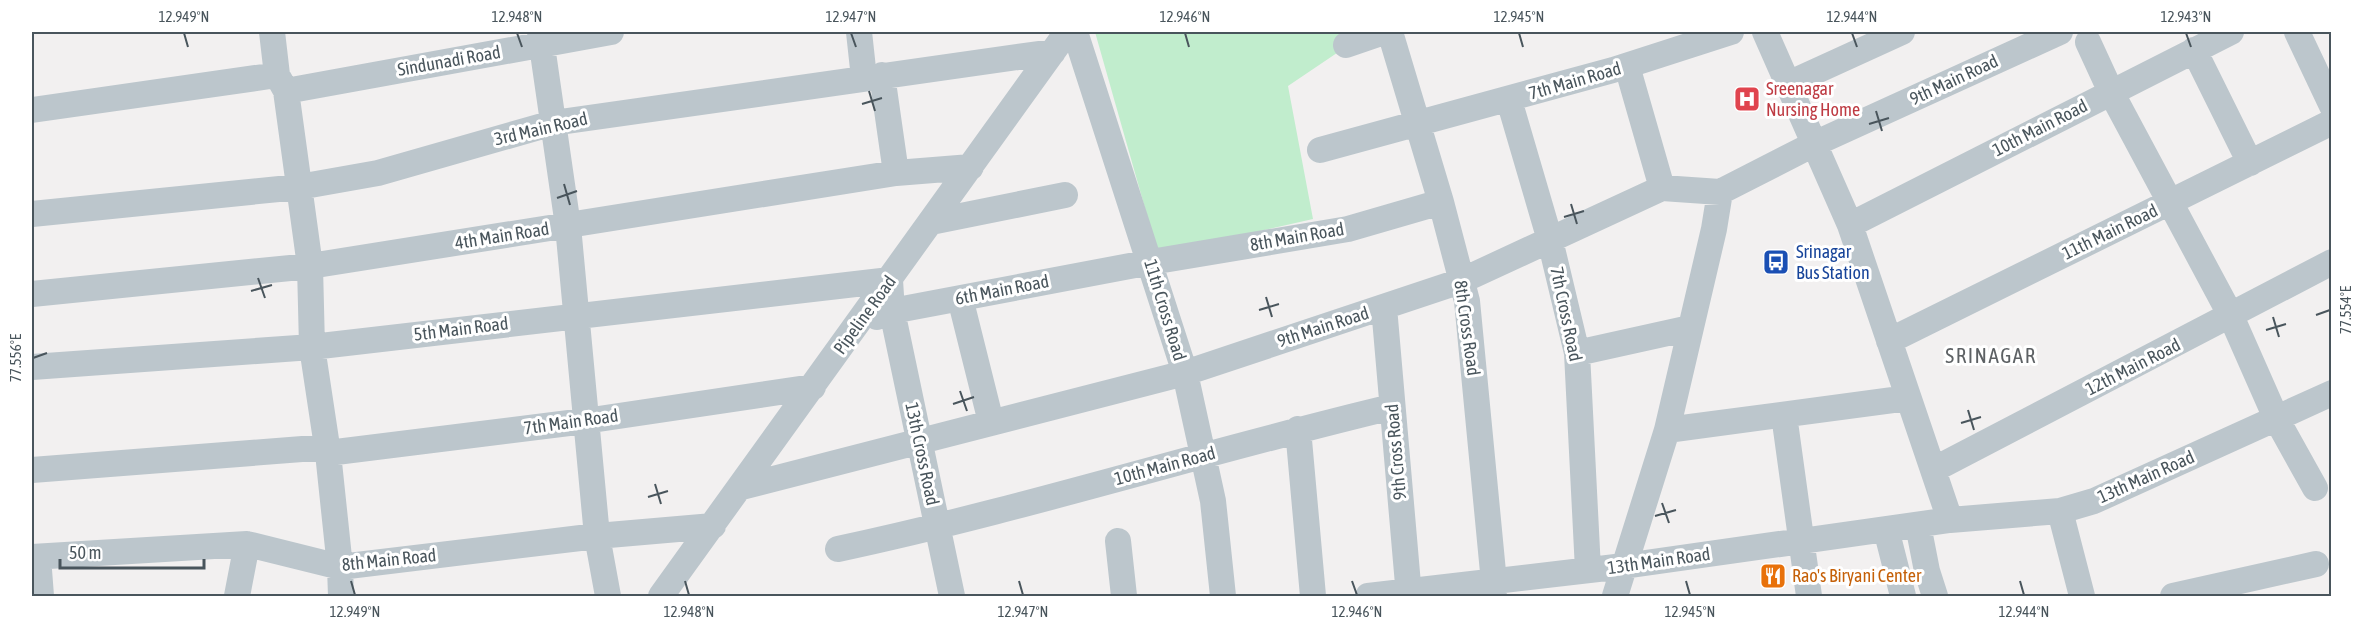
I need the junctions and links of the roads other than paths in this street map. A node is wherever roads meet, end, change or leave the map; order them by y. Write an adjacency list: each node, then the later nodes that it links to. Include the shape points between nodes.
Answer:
1 (272, 32): 21 (street)
2 (611, 32): 14 (street, Sindunadi Road)
3 (859, 32): 20 (street)
4 (1068, 32): 18 (street, Pipeline Road)
5 (1075, 32): 46 (street, 11th Cross Road)
6 (1384, 32): 16 (street)
7 (1390, 32): 29 (street, 8th Cross Road)
8 (1731, 32): 19 (street, 7th Main Road)
9 (1765, 32): 22 (street)
10 (1902, 32): 22 (street)
11 (2060, 32): 30 (street, 9th Main Road)
12 (2231, 32): 17 (street, 10th Main Road)
13 (2297, 32): 25 (street)
14 (542, 38): 21 (street, Sindunadi Road); 28 (street)
15 (2088, 42): 23 (street)
16 (1346, 45)
17 (2194, 50): 23 (street, 10th Main Road); 32 (street)
18 (1053, 52): 20 (street, 3rd Main Road); 33 (street, Pipeline Road)
19 (1628, 66): 24 (street, 7th Main Road); 36 (street)
20 (873, 77): 28 (street, 3rd Main Road); 34 (street)
21 (281, 83): 26 (street); 35 (street)
22 (1788, 84): 30 (street)
23 (2112, 92): 40 (street); 43 (street, 10th Main Road)
24 (1509, 100): 29 (street, 7th Main Road); 45 (street, 7th Cross Road)
25 (2331, 106)
26 (32, 110)
27 (2331, 122): 32 (street, 11th Main Road)
28 (553, 123): 35 (street, 3rd Main Road, via 378,173); 44 (street)
29 (1417, 123): 31 (street, 7th Main Road); 39 (street, 8th Cross Road)
30 (1814, 144): 37 (street, 9th Main Road); 43 (street)
31 (1320, 150)
32 (2250, 163): 40 (street, 11th Main Road)
33 (970, 167): 34 (street, 4th Main Road); 42 (street, Pipeline Road)
34 (896, 173): 44 (street, 4th Main Road)
35 (299, 187): 41 (street, 3rd Main Road); 48 (street)
36 (1662, 188): 37 (street); 45 (street, 9th Main Road)
37 (1720, 192): 58 (street)
38 (1065, 195): 42 (street)
39 (1441, 202): 46 (street, 8th Main Road, via 1348,229); 50 (street, 8th Cross Road)
40 (2171, 202): 56 (street); 59 (street, 11th Main Road)
41 (32, 214)
42 (931, 222): 49 (street, Pipeline Road)
43 (1850, 225): 59 (street)
44 (568, 226): 48 (street, 4th Main Road); 55 (street)
45 (1550, 240): 50 (street, 9th Main Road); 61 (street, 7th Cross Road)
46 (1151, 262): 52 (street, 6th Main Road); 63 (street, 11th Cross Road)
47 (2331, 262): 56 (street, 12th Main Road)
48 (310, 266): 51 (street, 4th Main Road); 60 (street)
49 (890, 280): 54 (street, 13th Cross Road); 55 (street, 5th Main Road); 57 (street, Pipeline Road)
50 (1461, 281): 53 (street, 9th Main Road); 97 (street, 8th Cross Road, via 1468,313)
51 (32, 294)
52 (960, 298): 54 (street, 6th Main Road); 71 (street)
53 (1384, 307): 63 (street, 9th Main Road); 67 (street, 9th Cross Road)
54 (892, 311): 57 (street, 6th Main Road); 74 (street, 13th Cross Road)
55 (577, 315): 60 (street, 5th Main Road); 70 (street)
56 (2231, 316): 69 (street); 78 (street, 12th Main Road)
57 (855, 328): 64 (street, Pipeline Road)
58 (1690, 328): 61 (street); 73 (street)
59 (1889, 341): 66 (street)
60 (312, 347): 62 (street, 5th Main Road); 75 (street)
61 (1577, 353): 96 (street, 7th Cross Road)
62 (32, 367)
63 (1185, 373): 71 (street, 9th Main Road); 76 (street, 11th Cross Road)
64 (813, 387): 70 (street, 7th Main Road); 79 (street, Pipeline Road)
65 (2331, 393): 69 (street, 13th Main Road)
66 (1908, 398): 68 (street); 78 (street)
67 (1392, 407): 72 (street, 10th Main Road); 98 (street, 9th Cross Road)
68 (1784, 415): 73 (street); 89 (street)
69 (2276, 418): 80 (street); 81 (street, 13th Main Road, via 2127,487)
70 (585, 421): 75 (street, 7th Main Road); 87 (street)
71 (991, 422): 74 (street, 9th Main Road)
72 (1298, 429): 76 (street, 10th Main Road); 107 (street)
73 (1667, 430): 94 (street)
74 (919, 440): 79 (street, 9th Main Road); 85 (street, 13th Cross Road)
75 (328, 450): 77 (street, 7th Main Road); 95 (street)
76 (1203, 455): 85 (street, 10th Main Road); 106 (street, 11th Cross Road, via 1214,501)
77 (32, 470)
78 (1933, 470): 82 (street)
79 (742, 487): 84 (street, Pipeline Road)
80 (2315, 488)
81 (2060, 511): 82 (street, 13th Main Road); 113 (street)
82 (1950, 520): 83 (street, 13th Main Road)
83 (1918, 525): 86 (street, 13th Main Road); 112 (street)
84 (713, 526): 87 (street, 8th Main Road); 103 (street, Pipeline Road)
85 (938, 528): 91 (street, 10th Main Road); 104 (street, 13th Cross Road)
86 (1886, 529): 89 (street, 13th Main Road); 111 (street)
87 (597, 536): 95 (street, 8th Main Road); 102 (street)
88 (1118, 541): 105 (street)
89 (1803, 541): 94 (street, 13th Main Road); 110 (street)
90 (248, 544): 92 (street, 8th Main Road); 95 (street, 8th Main Road); 100 (street)
91 (838, 549)
92 (35, 557): 99 (street)
93 (2316, 564): 114 (street)
94 (1624, 566): 96 (street, 13th Main Road); 109 (street)
95 (340, 567): 101 (street)
96 (1588, 570): 97 (street, 13th Main Road)
97 (1492, 589): 98 (street, 13th Main Road)
98 (1408, 594): 108 (street, 13th Main Road)
99 (40, 597)
100 (237, 597)
101 (341, 597)
102 (608, 597)
103 (661, 597)
104 (952, 597)
105 (1124, 597)
106 (1223, 597)
107 (1313, 597)
108 (1368, 597)
109 (1615, 597)
110 (1809, 597)
111 (1904, 597)
112 (1935, 597)
113 (2082, 597)
114 (2173, 597)

